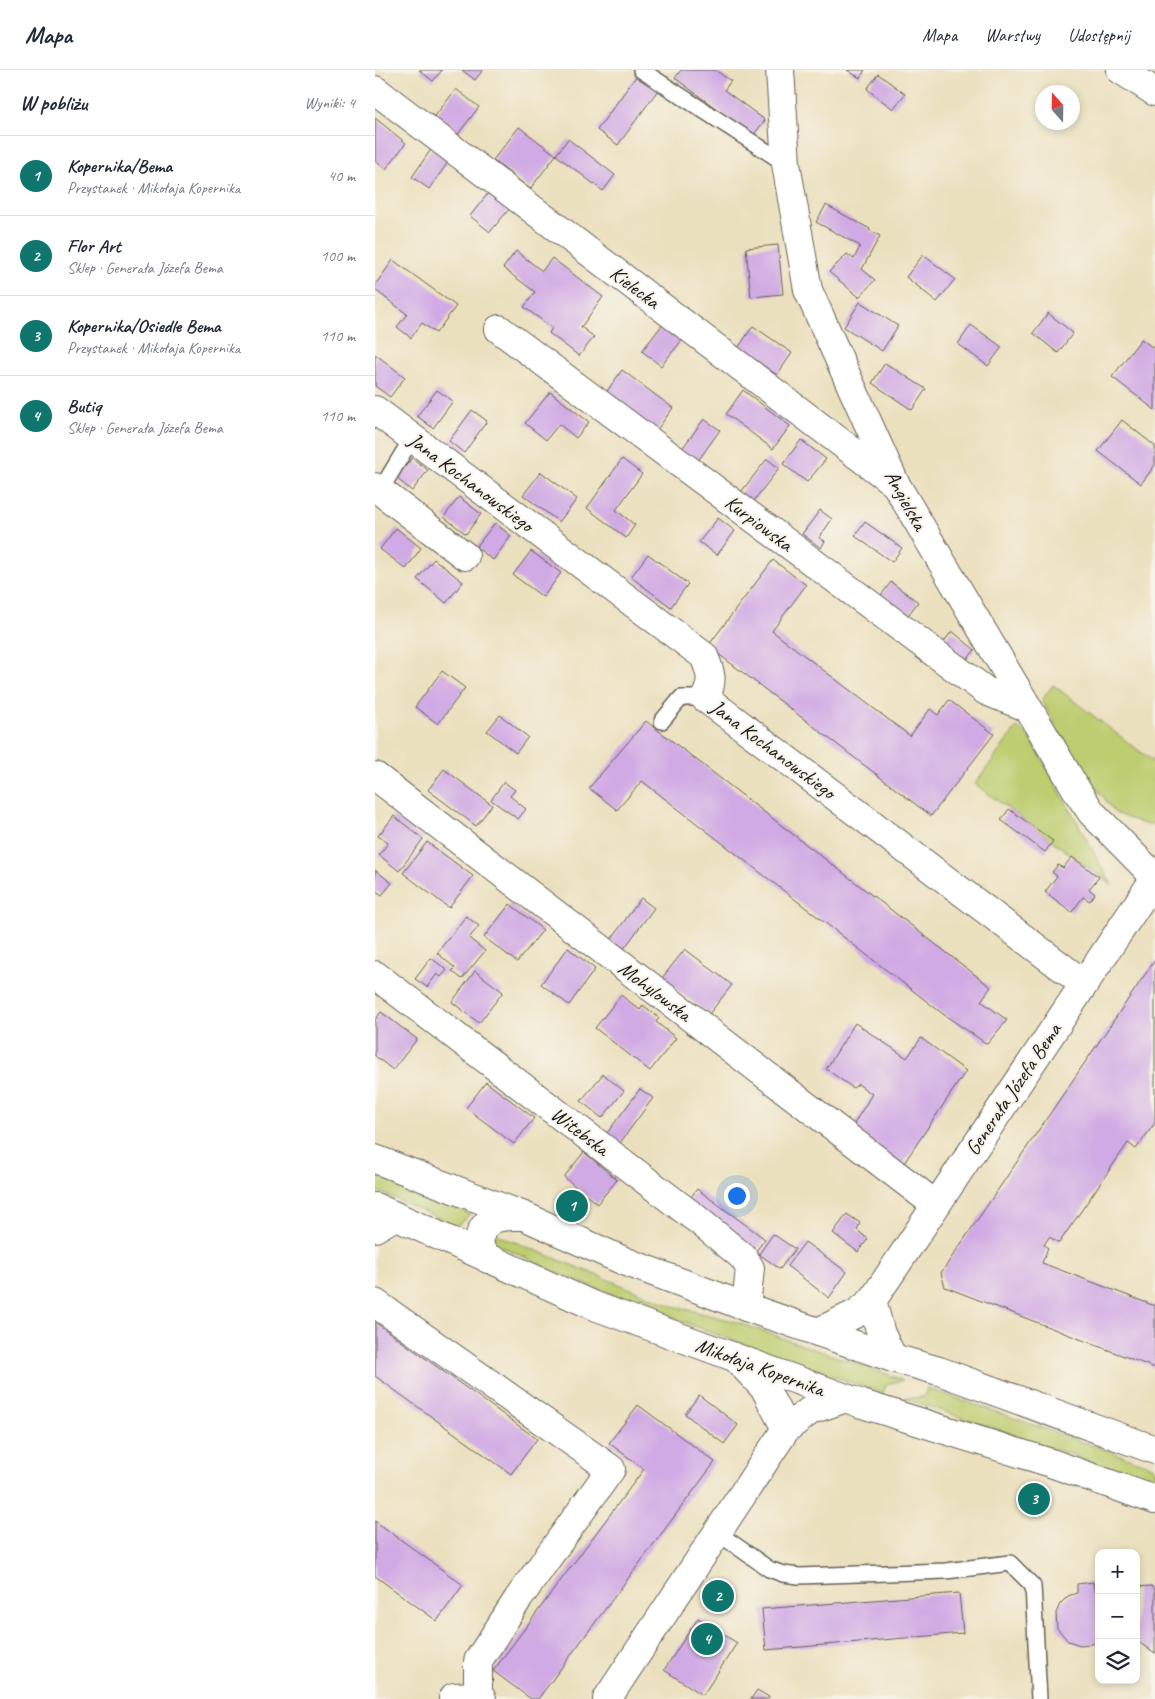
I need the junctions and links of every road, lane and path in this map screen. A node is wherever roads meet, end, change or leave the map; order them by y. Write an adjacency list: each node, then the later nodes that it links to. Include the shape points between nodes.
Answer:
1 (641, 70): 6 (lane)
2 (780, 70): 6 (street, Angielska)
3 (1121, 70): 5 (street)
4 (375, 90): 10 (street, Kielecka)
5 (1155, 92)
6 (786, 164): 10 (street, Angielska, via 808,290)
7 (499, 330): 14 (street, Kurpiowska, via 986,691)
8 (375, 410): 9 (street, Jana Kochanowskiego)
9 (412, 438): 11 (lane); 13 (street, Jana Kochanowskiego, via 704,656 711,673 710,689)
10 (895, 483): 14 (street, Angielska)
11 (378, 489): 12 (street)
12 (465, 556)
13 (705, 698): 15 (lane, via 681,698); 19 (street, Jana Kochanowskiego)
14 (1026, 707): 17 (street, Angielska, via 1092,813)
15 (662, 721)
16 (375, 776): 21 (street, Mohylowska)
17 (1155, 877): 19 (street, Generała Józefa Bema)
18 (375, 976): 27 (street, Witebska, via 743,1256 750,1268)
19 (1084, 984): 21 (street, Generała Józefa Bema)
20 (375, 1159): 22 (street)
21 (936, 1205): 25 (street, Generała Józefa Bema)
22 (524, 1216): 24 (street, via 496,1218 483,1228 479,1244 481,1253); 27 (street, via 624,1261)
23 (382, 1217): 24 (street, Mikołaja Kopernika)
24 (488, 1259): 29 (street, Mikołaja Kopernika, via 591,1304)
25 (872, 1301): 28 (street, Generała Józefa Bema, via 857,1313); 30 (street, via 881,1334)
26 (375, 1303): 36 (street, via 611,1469 518,1599 478,1662)
27 (746, 1307): 28 (street)
28 (818, 1332): 30 (street)
29 (736, 1358): 31 (street, Mikołaja Kopernika); 32 (street, via 765,1389)
30 (893, 1358): 33 (street, via 939,1371)
31 (847, 1398): 32 (street, via 811,1410); 34 (street, Mikołaja Kopernika)
32 (786, 1428): 35 (street)
33 (1155, 1450)
34 (1155, 1500)
35 (718, 1532): 37 (street); 38 (lane, via 769,1569 799,1576 946,1570 1010,1563 1033,1586)
36 (471, 1698)
37 (607, 1699)
38 (1039, 1699)

